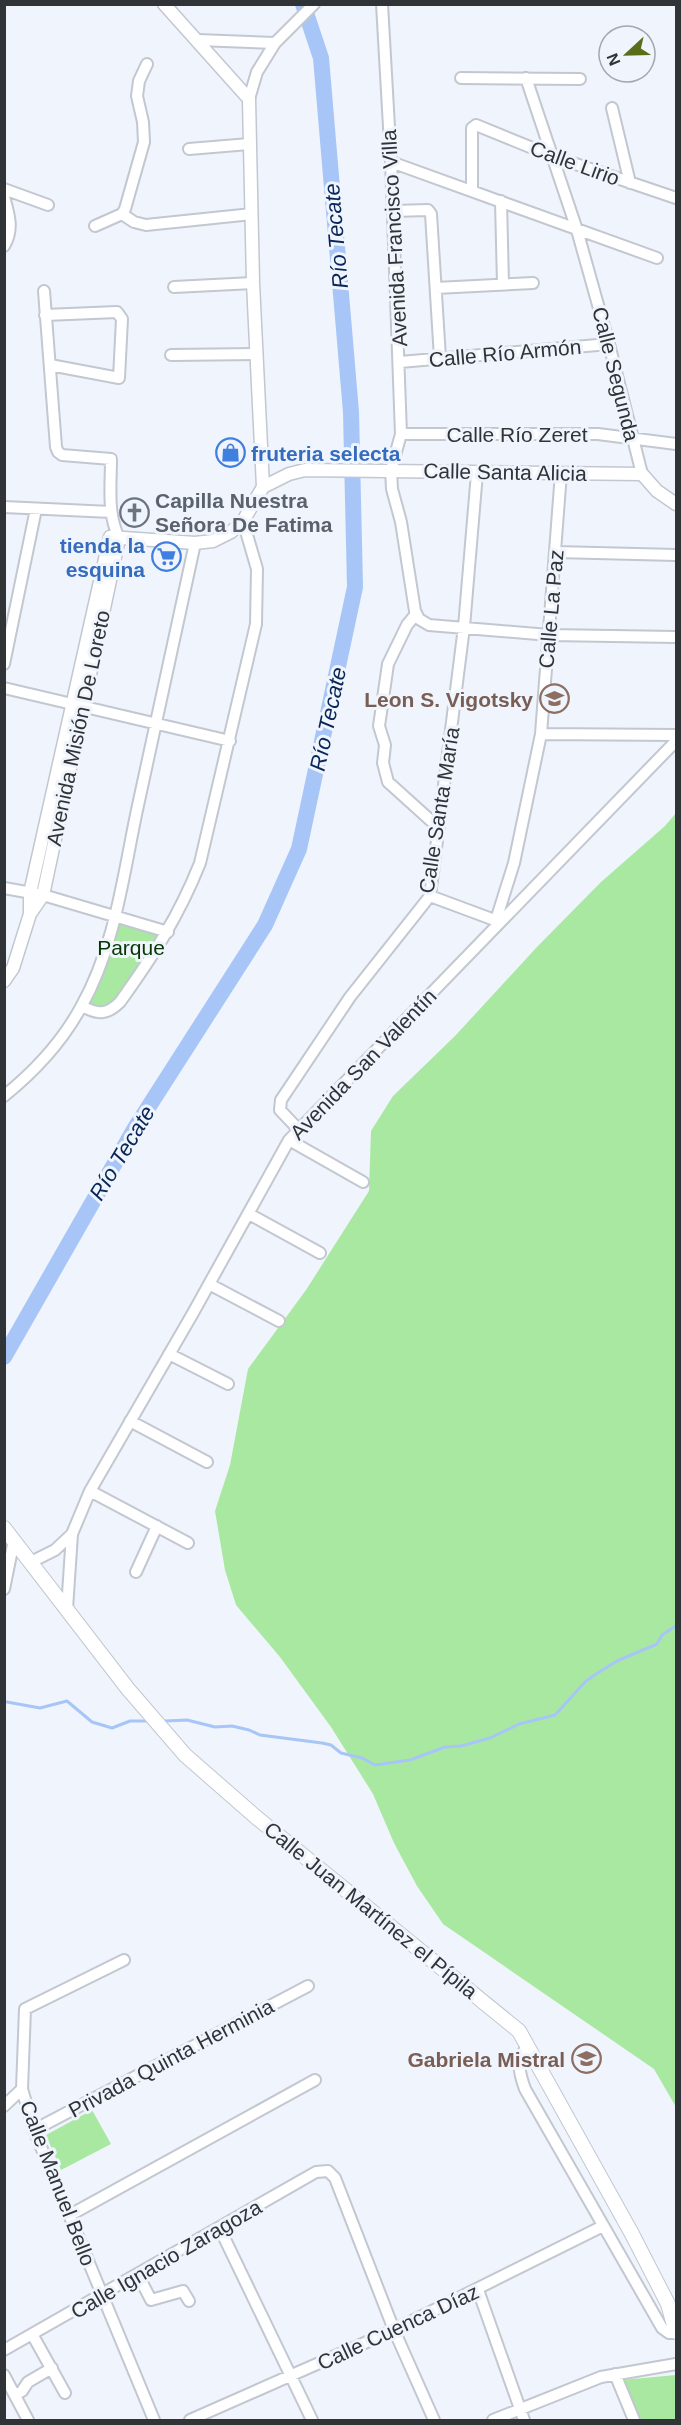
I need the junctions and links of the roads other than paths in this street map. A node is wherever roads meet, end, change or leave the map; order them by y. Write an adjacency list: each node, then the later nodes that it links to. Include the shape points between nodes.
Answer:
1 (164, 4): 4 (street)
2 (314, 4): 5 (street)
3 (382, 4): 15 (street, Avenida Francisco Villa)
4 (198, 40): 5 (street); 10 (street)
5 (275, 43): 10 (street, via 257,72)
6 (147, 64): 24 (street, via 137,96 144,142)
7 (461, 78): 8 (street)
8 (526, 78): 9 (street); 14 (street, Calle Segunda)
9 (580, 79)
10 (249, 99): 12 (street)
11 (612, 108): 16 (street)
12 (249, 144): 13 (street); 25 (street)
13 (189, 149)
14 (552, 156): 16 (street, Calle Lirio); 18 (street, Calle Lirio, via 474,126); 27 (street, Calle Segunda)
15 (391, 162): 18 (street); 23 (street, Avenida Francisco Villa)
16 (630, 183): 20 (street, Calle Lirio)
17 (4, 189): 22 (street)
18 (472, 191): 21 (street)
19 (4, 197): 28 (street, via 10,222)
20 (676, 198)
21 (501, 201): 27 (street); 32 (street)
22 (48, 205)
23 (393, 211): 34 (street, via 422,209 431,214); 41 (street, Avenida Francisco Villa)
24 (122, 214): 25 (street, via 146,225); 26 (street)
25 (252, 214): 30 (street)
26 (95, 226)
27 (577, 230): 29 (street); 37 (street, Calle Segunda)
28 (4, 246)
29 (657, 258)
30 (253, 283): 33 (street); 38 (street)
31 (533, 283): 32 (street)
32 (503, 284): 34 (street)
33 (174, 287)
34 (436, 288): 40 (street)
35 (44, 291): 36 (street)
36 (45, 315): 42 (street); 42 (street, via 117,312 122,319 120,376 116,379)
37 (609, 344): 40 (street, Calle Río Armón); 44 (street, Calle Segunda)
38 (257, 354): 39 (street); 50 (street)
39 (171, 355)
40 (440, 358): 41 (street, Calle Río Armón)
41 (400, 362): 43 (street, Avenida Francisco Villa)
42 (50, 365): 54 (street, Avenida Misión De Loreto, via 58,452 111,459)
43 (401, 434): 44 (street, Calle Río Zeret, via 598,434); 46 (street, Avenida Francisco Villa)
44 (632, 439): 45 (street, Calle Río Zeret); 49 (street, Calle Segunda)
45 (676, 444)
46 (391, 470): 47 (street, Calle Santa Alicia); 50 (street, Calle Santa Alicia, via 305,470); 60 (street)
47 (477, 473): 48 (street, Calle Santa Alicia); 61 (street, Calle Santa María)
48 (561, 473): 49 (street, Calle Santa Alicia); 58 (street, Calle La Paz)
49 (642, 474): 51 (street, Calle Segunda)
50 (263, 487): 55 (street)
51 (676, 504)
52 (4, 507): 53 (street)
53 (36, 509): 54 (street); 64 (street)
54 (111, 512): 56 (street, Avenida Misión De Loreto)
55 (243, 521): 57 (street, via 213,541); 70 (street, via 257,569 258,603)
56 (114, 534): 57 (street); 66 (street, Avenida Misión De Loreto)
57 (195, 543): 67 (street)
58 (556, 552): 59 (street); 62 (street, Calle La Paz)
59 (676, 555)
60 (416, 614): 61 (street, via 429,625); 72 (street, via 388,664 379,726 385,746 383,764 388,782)
61 (464, 627): 62 (street); 72 (street, Calle Santa María)
62 (549, 635): 63 (street); 68 (street, Calle La Paz)
63 (676, 637)
64 (4, 664)
65 (4, 688): 66 (street)
66 (77, 704): 67 (street); 74 (street, Avenida Misión De Loreto)
67 (156, 724): 70 (street); 76 (street)
68 (541, 734): 69 (street); 77 (street, Calle La Paz)
69 (676, 735)
70 (230, 741): 78 (street, via 200,863)
71 (676, 741): 77 (street, Avenida San Valentín)
72 (439, 828): 75 (street, Calle Santa María)
73 (4, 888): 74 (street)
74 (37, 894): 76 (street); 79 (street)
75 (430, 896): 77 (street); 83 (street, Calle Santa María, via 350,997 281,1100 280,1110)
76 (114, 915): 78 (street); 81 (street)
77 (498, 921): 83 (street, Avenida San Valentín)
78 (168, 932): 81 (street, via 112,1009 103,1013)
79 (9, 967): 80 (street)
80 (4, 981)
81 (82, 1006): 82 (street, via 42,1063)
82 (4, 1096)
83 (298, 1129): 84 (street, Avenida San Valentín)
84 (289, 1140): 85 (street); 86 (street, Avenida San Valentín)
85 (363, 1182)
86 (249, 1214): 87 (street); 88 (street, Avenida San Valentín)
87 (320, 1253)
88 (209, 1284): 89 (street); 90 (street, Avenida San Valentín)
89 (279, 1321)
90 (169, 1354): 91 (street); 92 (street, Avenida San Valentín)
91 (228, 1384)
92 (130, 1421): 93 (street); 94 (street, Avenida San Valentín)
93 (207, 1462)
94 (90, 1491): 95 (street); 97 (street, Avenida San Valentín)
95 (157, 1526): 99 (street); 101 (street)
96 (4, 1528): 98 (main road, Calle Juan Martínez el Pípila)
97 (72, 1534): 100 (street, via 45,1557); 103 (street, Avenida San Valentín)
98 (14, 1540): 100 (main road, Calle Juan Martínez el Pípila); 102 (street)
99 (188, 1543)
100 (31, 1562): 103 (main road, Calle Juan Martínez el Pípila)
101 (136, 1572)
102 (4, 1589)
103 (67, 1609): 106 (main road, Calle Juan Martínez el Pípila, via 185,1755 248,1811 503,2017 519,2031)
104 (124, 1960): 108 (street, Calle Manuel Bello, via 25,2009)
105 (308, 1986): 110 (street, Privada Quinta Herminia)
106 (527, 2045): 112 (street, via 519,2061 525,2089); 119 (main road, Calle Juan Martínez el Pípila, via 668,2304)
107 (315, 2080): 111 (street)
108 (22, 2090): 109 (street); 110 (street, Calle Manuel Bello)
109 (6, 2103)
110 (34, 2130): 111 (street, Calle Manuel Bello)
111 (70, 2215): 116 (street, Calle Manuel Bello)
112 (603, 2226): 115 (street, Calle Cuenca Díaz); 119 (street, via 662,2328)
113 (220, 2229): 114 (street, Calle Ignacio Zaragoza); 118 (street, Calle Ignacio Zaragoza, via 316,2172 328,2171 335,2178); 126 (street)
114 (138, 2275): 116 (street, Calle Ignacio Zaragoza); 117 (street, via 151,2300 183,2291)
115 (478, 2290): 118 (street, Calle Cuenca Díaz); 129 (street)
116 (103, 2296): 120 (street, Calle Ignacio Zaragoza); 131 (street, Calle Manuel Bello)
117 (189, 2301)
118 (394, 2330): 126 (street, Calle Cuenca Díaz); 134 (street)
119 (676, 2333)
120 (33, 2334): 121 (street, Calle Ignacio Zaragoza); 123 (street)
121 (4, 2350)
122 (676, 2364): 124 (street)
123 (52, 2368): 127 (street); 128 (street)
124 (615, 2374): 129 (street, via 588,2382); 136 (street)
125 (4, 2375): 128 (street)
126 (291, 2376): 132 (street, Calle Cuenca Díaz); 133 (street)
127 (65, 2393)
128 (15, 2395): 130 (street)
129 (522, 2415): 135 (street)
130 (28, 2421)
131 (154, 2421)
132 (190, 2421)
133 (312, 2421)
134 (434, 2421)
135 (493, 2421)
136 (634, 2421)

